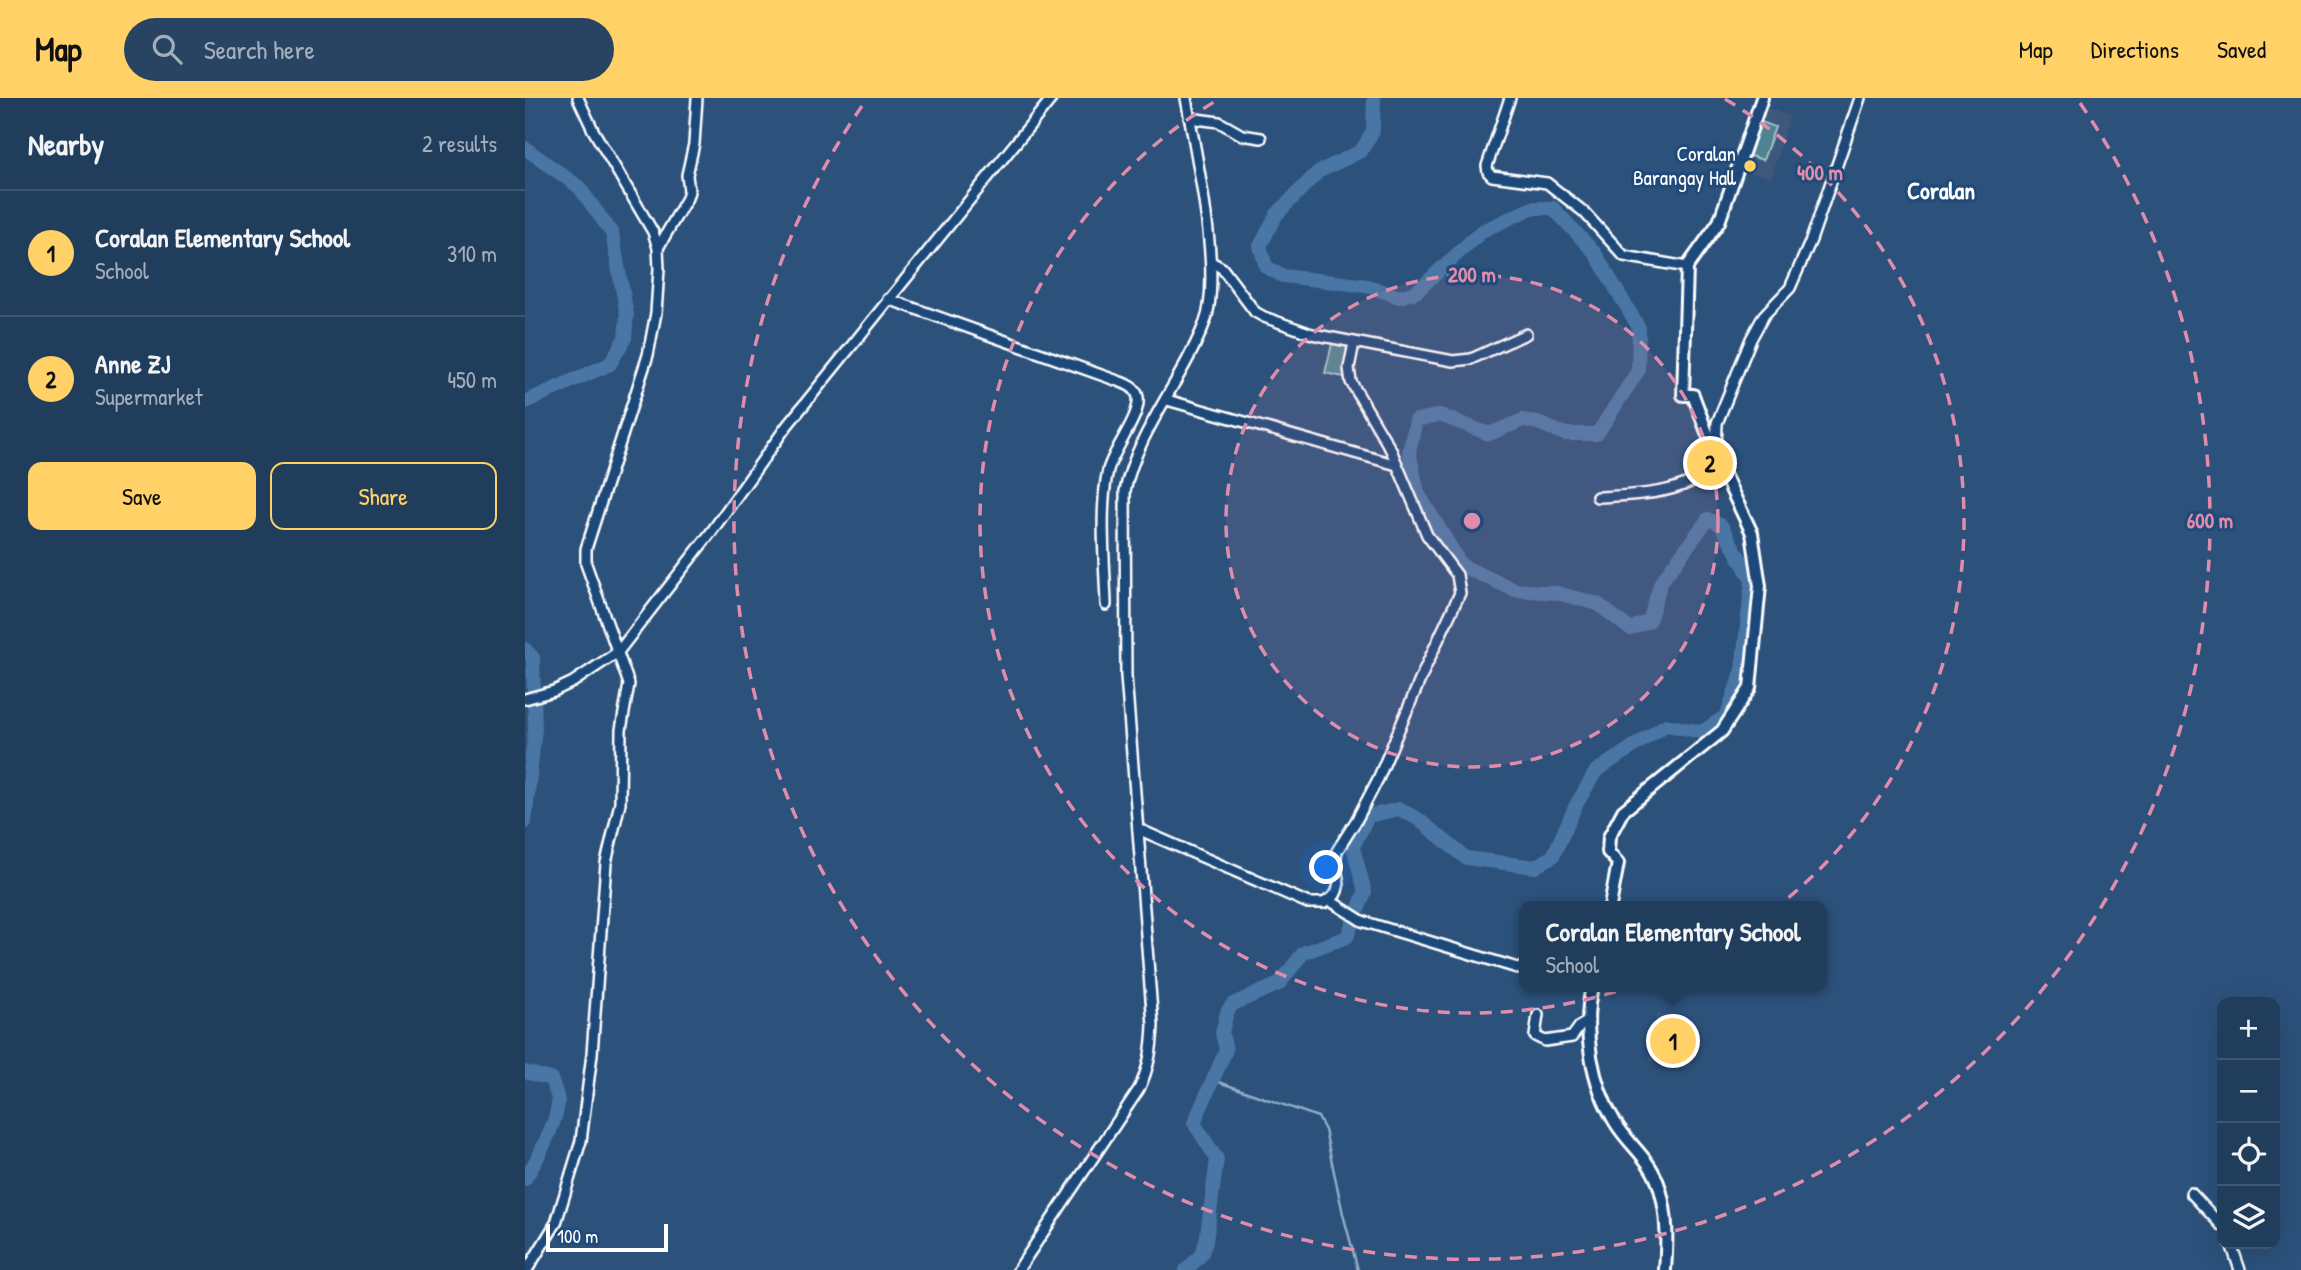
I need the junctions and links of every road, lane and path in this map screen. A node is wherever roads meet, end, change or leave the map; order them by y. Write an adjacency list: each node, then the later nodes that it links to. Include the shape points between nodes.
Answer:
1 (578, 98): 10 (street)
2 (697, 98): 10 (street, via 689,191)
3 (1052, 98): 13 (street)
4 (1186, 98): 8 (street)
5 (1510, 98): 12 (street, via 1487,166 1492,176 1547,183 1584,212 1624,256)
6 (1762, 98): 12 (street, via 1719,222)
7 (1860, 98): 19 (street, via 1790,288 1764,316 1717,423)
8 (1189, 118): 9 (street, via 1219,122 1242,135); 11 (street)
9 (1261, 138)
10 (658, 248): 23 (street, via 659,291 652,339 585,555)
11 (1211, 262): 15 (street, via 1222,268 1259,315); 16 (street, via 1206,320)
12 (1687, 267): 19 (street, via 1683,395 1693,395)
13 (888, 299): 17 (street, via 1132,387 1138,398); 23 (street)
14 (1526, 334): 15 (street, via 1462,361)
15 (1354, 343): 20 (street, via 1351,382)
16 (1167, 400): 18 (street); 20 (street)
17 (1131, 426): 18 (street); 22 (street, via 1112,457 1105,483)
18 (1147, 435): 25 (street, via 1128,476 1124,501 1126,676)
19 (1716, 459): 21 (street, via 1701,478 1685,486); 27 (street, via 1752,533 1759,570 1750,688 1722,731 1623,810 1609,837 1608,852 1618,863)
20 (1397, 465): 26 (street, via 1422,527 1457,575 1460,593 1378,779 1337,851 1339,883)
21 (1597, 497)
22 (1106, 604)
23 (618, 652): 24 (street, via 573,682); 35 (street, via 629,692 621,730 619,815 605,863 593,1054 583,1128 556,1223)
24 (525, 699)
25 (1137, 829): 26 (street, via 1308,903); 36 (street, via 1153,1026 1150,1062 1139,1089)
26 (1329, 900): 28 (street, via 1367,922)
27 (1611, 901)
28 (1519, 969)
29 (1589, 992): 31 (street)
30 (1538, 1015): 31 (street, via 1535,1036 1545,1041 1572,1037)
31 (1590, 1021): 37 (street, via 1597,1084 1615,1122 1648,1163 1660,1188 1666,1226)
32 (2192, 1193): 33 (street)
33 (2217, 1220)
34 (2233, 1249): 38 (street)
35 (527, 1270)
36 (1018, 1270)
37 (1665, 1270)
38 (2240, 1270)

